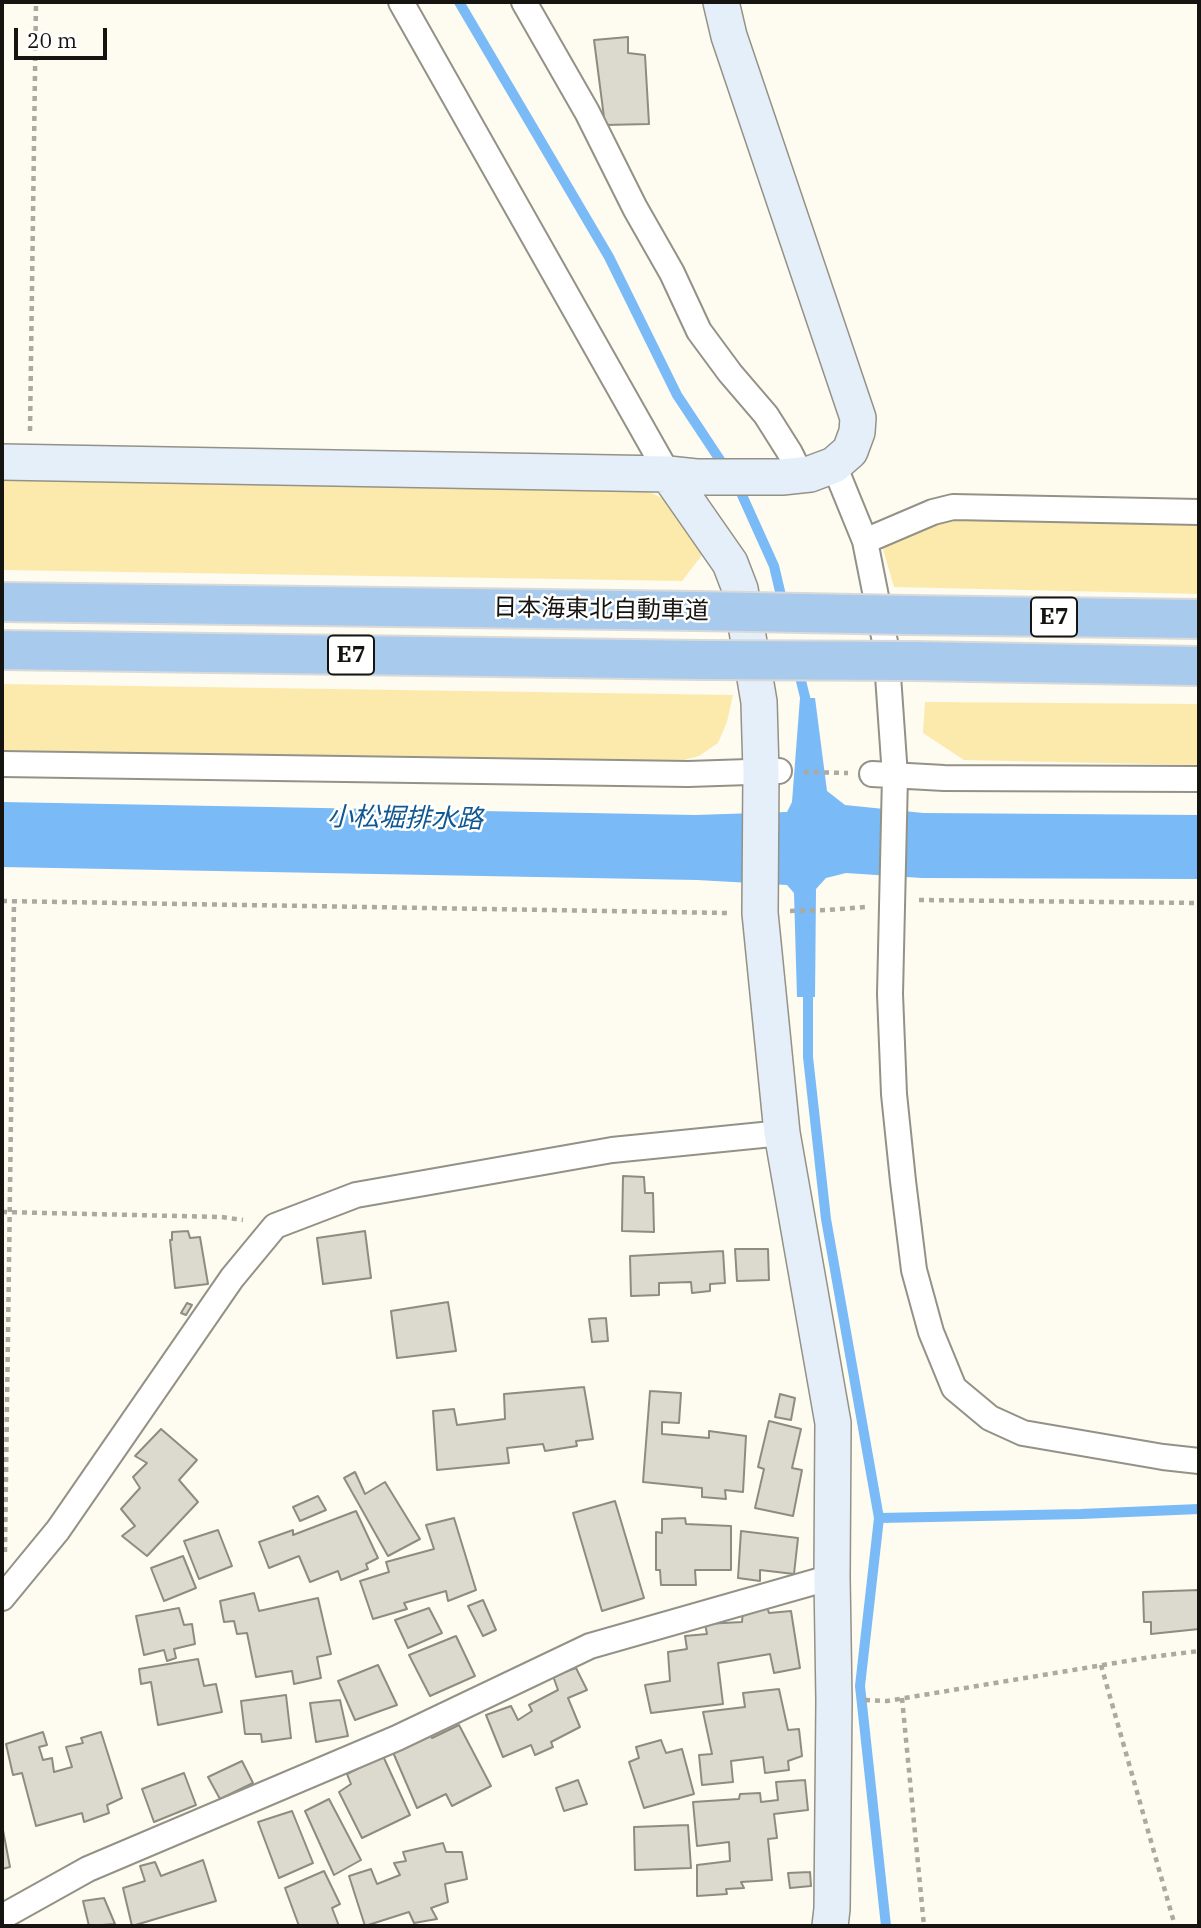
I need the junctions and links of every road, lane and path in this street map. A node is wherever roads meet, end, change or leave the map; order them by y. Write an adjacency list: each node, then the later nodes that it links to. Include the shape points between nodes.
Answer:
1 (36, 2): 5 (path)
2 (401, 2): 7 (street)
3 (524, 2): 8 (street, via 587,112 699,331 790,453)
4 (721, 2): 6 (street, via 858,418 850,451)
5 (16, 462): 7 (street)
6 (834, 465): 8 (street); 10 (street)
7 (682, 475): 8 (street); 17 (street, via 740,589)
8 (791, 476)
9 (1199, 512): 10 (street, via 953,507)
10 (865, 541): 18 (street, via 886,647)
11 (2, 602): 12 (highway, 日本海東北自動車道 / E7, bridge)
12 (1199, 619)
13 (2, 650): 14 (highway, 日本海東北自動車道 / E7, bridge)
14 (1199, 666)
15 (2, 764): 17 (street, via 675,774)
16 (1199, 779): 18 (street)
17 (767, 780): 18 (path); 23 (street)
18 (887, 782): 19 (street)
19 (892, 897): 22 (path); 23 (path, via 828,911); 28 (street, via 890,994 902,1181 914,1270 931,1332 954,1388 990,1418 1023,1433)
20 (2, 901): 21 (path)
21 (14, 901): 23 (path); 26 (path)
22 (1199, 903)
23 (769, 906): 24 (street)
24 (782, 1133): 27 (street, via 612,1150 356,1195); 30 (street, via 833,1423)
25 (2, 1212): 26 (path)
26 (10, 1212): 27 (path, via 222,1216); 29 (path, via 4,1557)
27 (275, 1226): 29 (street, via 232,1278 58,1530)
28 (1199, 1461)
29 (20, 1576): 31 (street)
30 (832, 1577): 36 (street, via 590,1646 397,1738 88,1869); 37 (street)
31 (2, 1598)
32 (1199, 1651): 33 (path)
33 (1101, 1665): 34 (path); 39 (path)
34 (902, 1698): 35 (path); 38 (path)
35 (887, 1701)
36 (2, 1917)
37 (830, 1926)
38 (924, 1926)
39 (1175, 1926)

